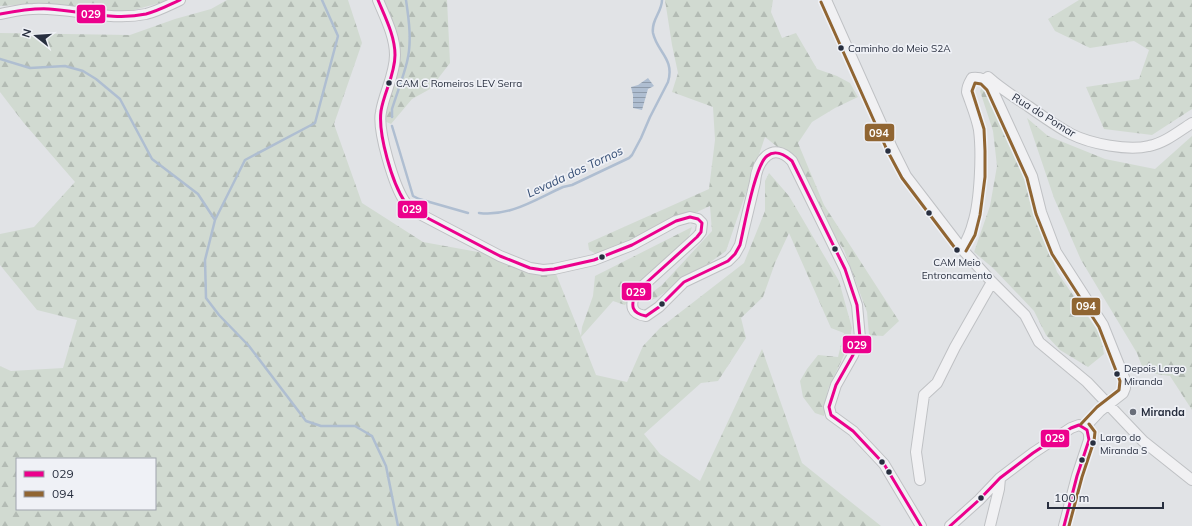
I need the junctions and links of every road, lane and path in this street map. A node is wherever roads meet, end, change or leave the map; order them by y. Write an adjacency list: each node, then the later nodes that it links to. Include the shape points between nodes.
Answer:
1 (180, 0): 4 (street, via 160,10 134,15 109,16 33,9)
2 (378, 0): 14 (street, via 393,39 395,56 391,80 381,111 381,136 398,189 405,202 416,212 463,238 500,256 530,268 543,270 594,260 632,245 676,221 690,217 698,219 702,223 701,232 697,237 635,293 632,306 639,315 646,316 658,308 684,282 728,261 735,254 740,245 761,161 775,153 787,156 792,161 845,269 857,305 860,338 836,385 829,407 831,415 853,431 884,464)
3 (826, 0): 7 (street, via 906,176)
4 (0, 14)
5 (972, 78): 6 (street, Rua do Pomar, via 974,72 980,72 1047,120 1073,135 1099,143 1137,148 1150,146); 7 (street, via 967,86 967,92 979,130 980,157 974,223); 9 (street, via 982,78 991,87 1032,176 1041,212 1056,252 1103,325 1125,384 1123,393)
6 (1192, 123)
7 (962, 249): 8 (street)
8 (992, 282): 9 (street, via 1025,315 1039,342 1087,382); 12 (street, via 954,347 937,383 924,395 916,452)
9 (1107, 404): 10 (street); 13 (street, via 1143,441)
10 (1085, 427): 11 (street, via 1079,425 1071,428); 17 (street, via 1090,434 1089,440)
11 (1000, 478): 15 (street); 16 (street)
12 (920, 480)
13 (1192, 480)
14 (921, 526)
15 (950, 526)
16 (990, 526)
17 (1064, 526)

